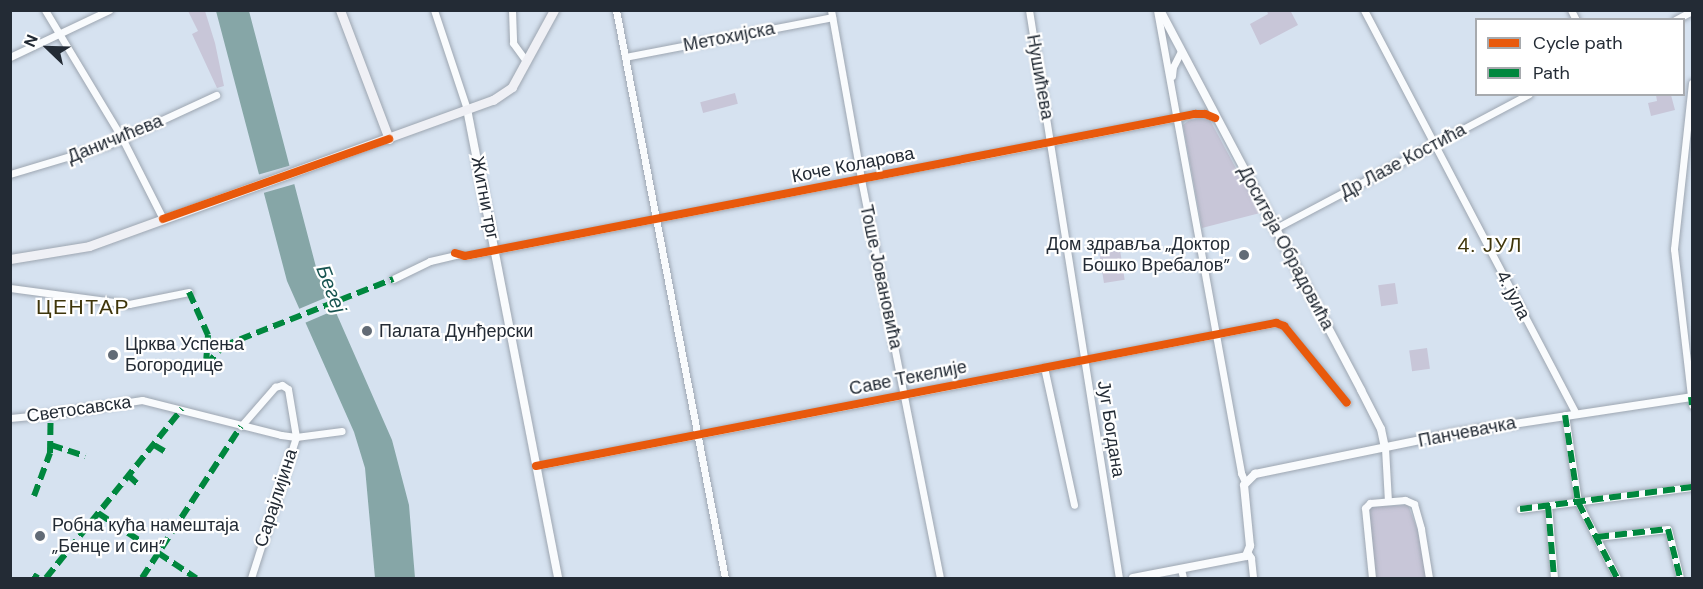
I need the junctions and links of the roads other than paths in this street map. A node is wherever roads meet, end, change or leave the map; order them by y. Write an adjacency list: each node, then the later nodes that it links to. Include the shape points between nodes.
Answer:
1 (45, 10): 14 (street)
2 (109, 10): 14 (street)
3 (340, 10): 26 (main road)
4 (434, 10): 23 (street)
5 (512, 10): 18 (street, via 513,44)
6 (554, 10): 18 (main road)
7 (616, 10): 17 (street)
8 (1029, 10): 28 (street, Нушићева)
9 (1158, 10): 15 (street, Доситеја Обрадовића); 20 (street, Доситеја Обрадовића)
10 (1364, 10): 29 (street, 4. јула)
11 (1692, 10): 13 (street)
12 (832, 14): 17 (street, Метохијска); 31 (street, Тоше Јовановића)
13 (1678, 18)
14 (59, 36): 16 (street); 27 (street)
15 (1181, 51): 20 (street, via 1173,67); 25 (street, Доситеја Обрадовића)
16 (10, 57)
17 (625, 57): 32 (street)
18 (526, 61): 23 (main road, via 507,92)
19 (1692, 83): 44 (street, via 1674,249)
20 (1171, 84): 24 (street)
21 (216, 95): 27 (street, Даничићева)
22 (1525, 96): 29 (street, Др Лазе Костића)
23 (468, 109): 26 (main road); 35 (street, Житни трг)
24 (1178, 118): 25 (street, Коче Коларова, via 1200,113); 28 (street, Коче Коларова); 40 (street)
25 (1215, 118): 34 (street, Доситеја Обрадовића)
26 (388, 139): 33 (main road)
27 (123, 140): 30 (street, Даничићева); 33 (street)
28 (1051, 143): 31 (street, Коче Коларова); 41 (street, Југ Богдана)
29 (1435, 144): 34 (street, Др Лазе Костића); 46 (street, 4. јула)
30 (10, 174)
31 (861, 179): 32 (street, Коче Коларова); 43 (street, Тоше Јовановића)
32 (656, 218): 35 (street, Коче Коларова); 51 (street)
33 (163, 219): 36 (main road, via 89,246)
34 (1276, 228): 53 (street, Доситеја Обрадовића, via 1381,429)
35 (495, 249): 37 (street, Житни трг, via 430,261); 54 (street)
36 (10, 259)
37 (393, 279)
38 (10, 288): 39 (street, via 129,304)
39 (189, 292)
40 (1216, 334): 41 (street, Саве Текелије); 45 (street, Саве Текелије, via 1276,323 1284,326); 55 (street)
41 (1085, 359): 42 (street, Саве Текелије); 69 (street, Југ Богдана)
42 (1044, 367): 43 (street, Саве Текелије); 59 (street)
43 (905, 394): 51 (street, Саве Текелије); 68 (street, Тоше Јовановића)
44 (1692, 399): 46 (street, Панчевачка)
45 (1347, 403)
46 (1576, 414): 47 (street, Панчевачка)
47 (1565, 415): 53 (street, Панчевачка); 58 (street)
48 (10, 418): 49 (street, Светосавска, via 131,400)
49 (241, 426): 52 (street, Светосавска); 52 (street, Сарајлијина, via 275,387 282,385 288,389)
50 (342, 431): 52 (street, Светосавска)
51 (697, 435): 54 (street, Саве Текелије); 67 (street)
52 (296, 437): 66 (street, Сарајлијина)
53 (1385, 448): 55 (street, Панчевачка, via 1255,474); 57 (street)
54 (536, 466): 65 (street)
55 (1245, 482): 63 (street)
56 (1692, 487): 58 (street)
57 (1388, 501): 73 (street, via 1370,503 1365,508); 74 (street, via 1406,500 1414,504)
58 (1578, 502): 60 (street); 62 (street)
59 (1074, 505)
60 (1548, 506): 61 (street); 75 (street)
61 (1521, 509)
62 (1597, 537): 76 (street); 77 (street, via 1668,529)
63 (1248, 553): 64 (street); 72 (street)
64 (1181, 569): 70 (street); 71 (street)
65 (555, 577)
66 (251, 579)
67 (725, 579)
68 (940, 579)
69 (1119, 579)
70 (1133, 579)
71 (1183, 579)
72 (1253, 579)
73 (1372, 579)
74 (1430, 579)
75 (1554, 579)
76 (1617, 579)
77 (1680, 579)

